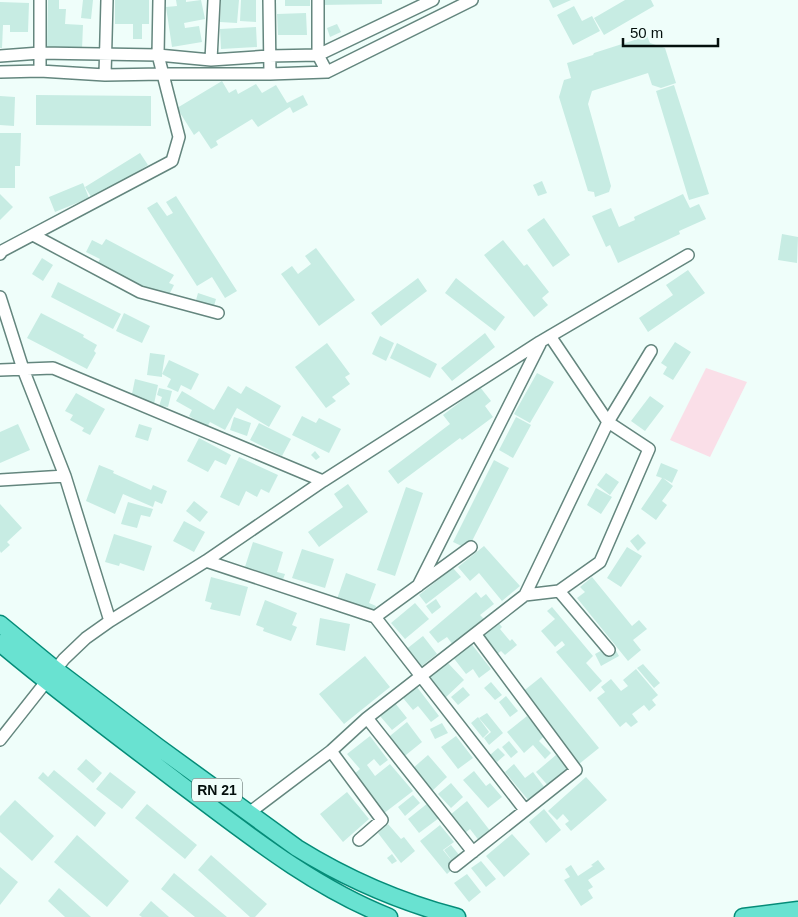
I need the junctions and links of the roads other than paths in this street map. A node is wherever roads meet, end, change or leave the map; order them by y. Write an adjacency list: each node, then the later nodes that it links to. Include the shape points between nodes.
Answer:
1 (40, 0): 9 (street)
2 (106, 0): 10 (street)
3 (159, 0): 11 (street)
4 (214, 0): 15 (street)
5 (270, 0): 14 (street)
6 (318, 0): 12 (street)
7 (433, 0): 12 (street)
8 (472, 0): 18 (street)
9 (40, 52): 10 (street); 13 (street); 16 (street)
10 (106, 54): 11 (street); 21 (street)
11 (158, 55): 15 (street); 19 (street)
12 (318, 55): 14 (street); 18 (street)
13 (0, 56)
14 (269, 56): 15 (street); 20 (street)
15 (211, 60)
16 (40, 71): 17 (street); 21 (street)
17 (0, 72)
18 (327, 72): 20 (street)
19 (163, 74): 20 (street); 21 (street); 22 (street, via 179,137 172,161)
20 (270, 74)
21 (105, 75)
22 (33, 234): 23 (street); 26 (street, via 140,292)
23 (0, 254)
24 (688, 255): 27 (street)
25 (0, 297): 29 (street)
26 (218, 313)
27 (545, 339): 31 (street); 34 (street); 37 (street)
28 (651, 351): 31 (street)
29 (24, 369): 30 (street); 32 (street); 34 (street, via 53,368)
30 (0, 370)
31 (608, 422): 38 (street, via 649,448 600,562); 39 (street)
32 (65, 476): 33 (street); 41 (street)
33 (0, 480)
34 (323, 481): 36 (street)
35 (472, 547): 37 (street)
36 (206, 562): 40 (street); 41 (street)
37 (418, 586): 40 (street)
38 (559, 591): 39 (street); 45 (street)
39 (525, 596): 43 (street)
40 (375, 617): 47 (street)
41 (110, 621): 46 (street, via 74,648)
42 (0, 624): 46 (main road, RN 21)
43 (476, 635): 47 (street); 51 (street, via 576,770)
44 (0, 643): 46 (main road, RN 21)
45 (609, 650)
46 (51, 675): 49 (street); 52 (main road, RN 21); 57 (main road, RN 21, via 288,863 344,897)
47 (422, 677): 48 (street); 51 (street)
48 (367, 718): 50 (street); 54 (street)
49 (0, 740)
50 (331, 751): 52 (street); 53 (street, via 382,820)
51 (525, 810): 54 (street)
52 (249, 813): 58 (main road, RN 21, via 297,848 344,875 396,898)
53 (359, 840)
54 (473, 852): 55 (street)
55 (455, 866)
56 (798, 910): 59 (main road)
57 (389, 917)
58 (457, 917)
59 (743, 917)

